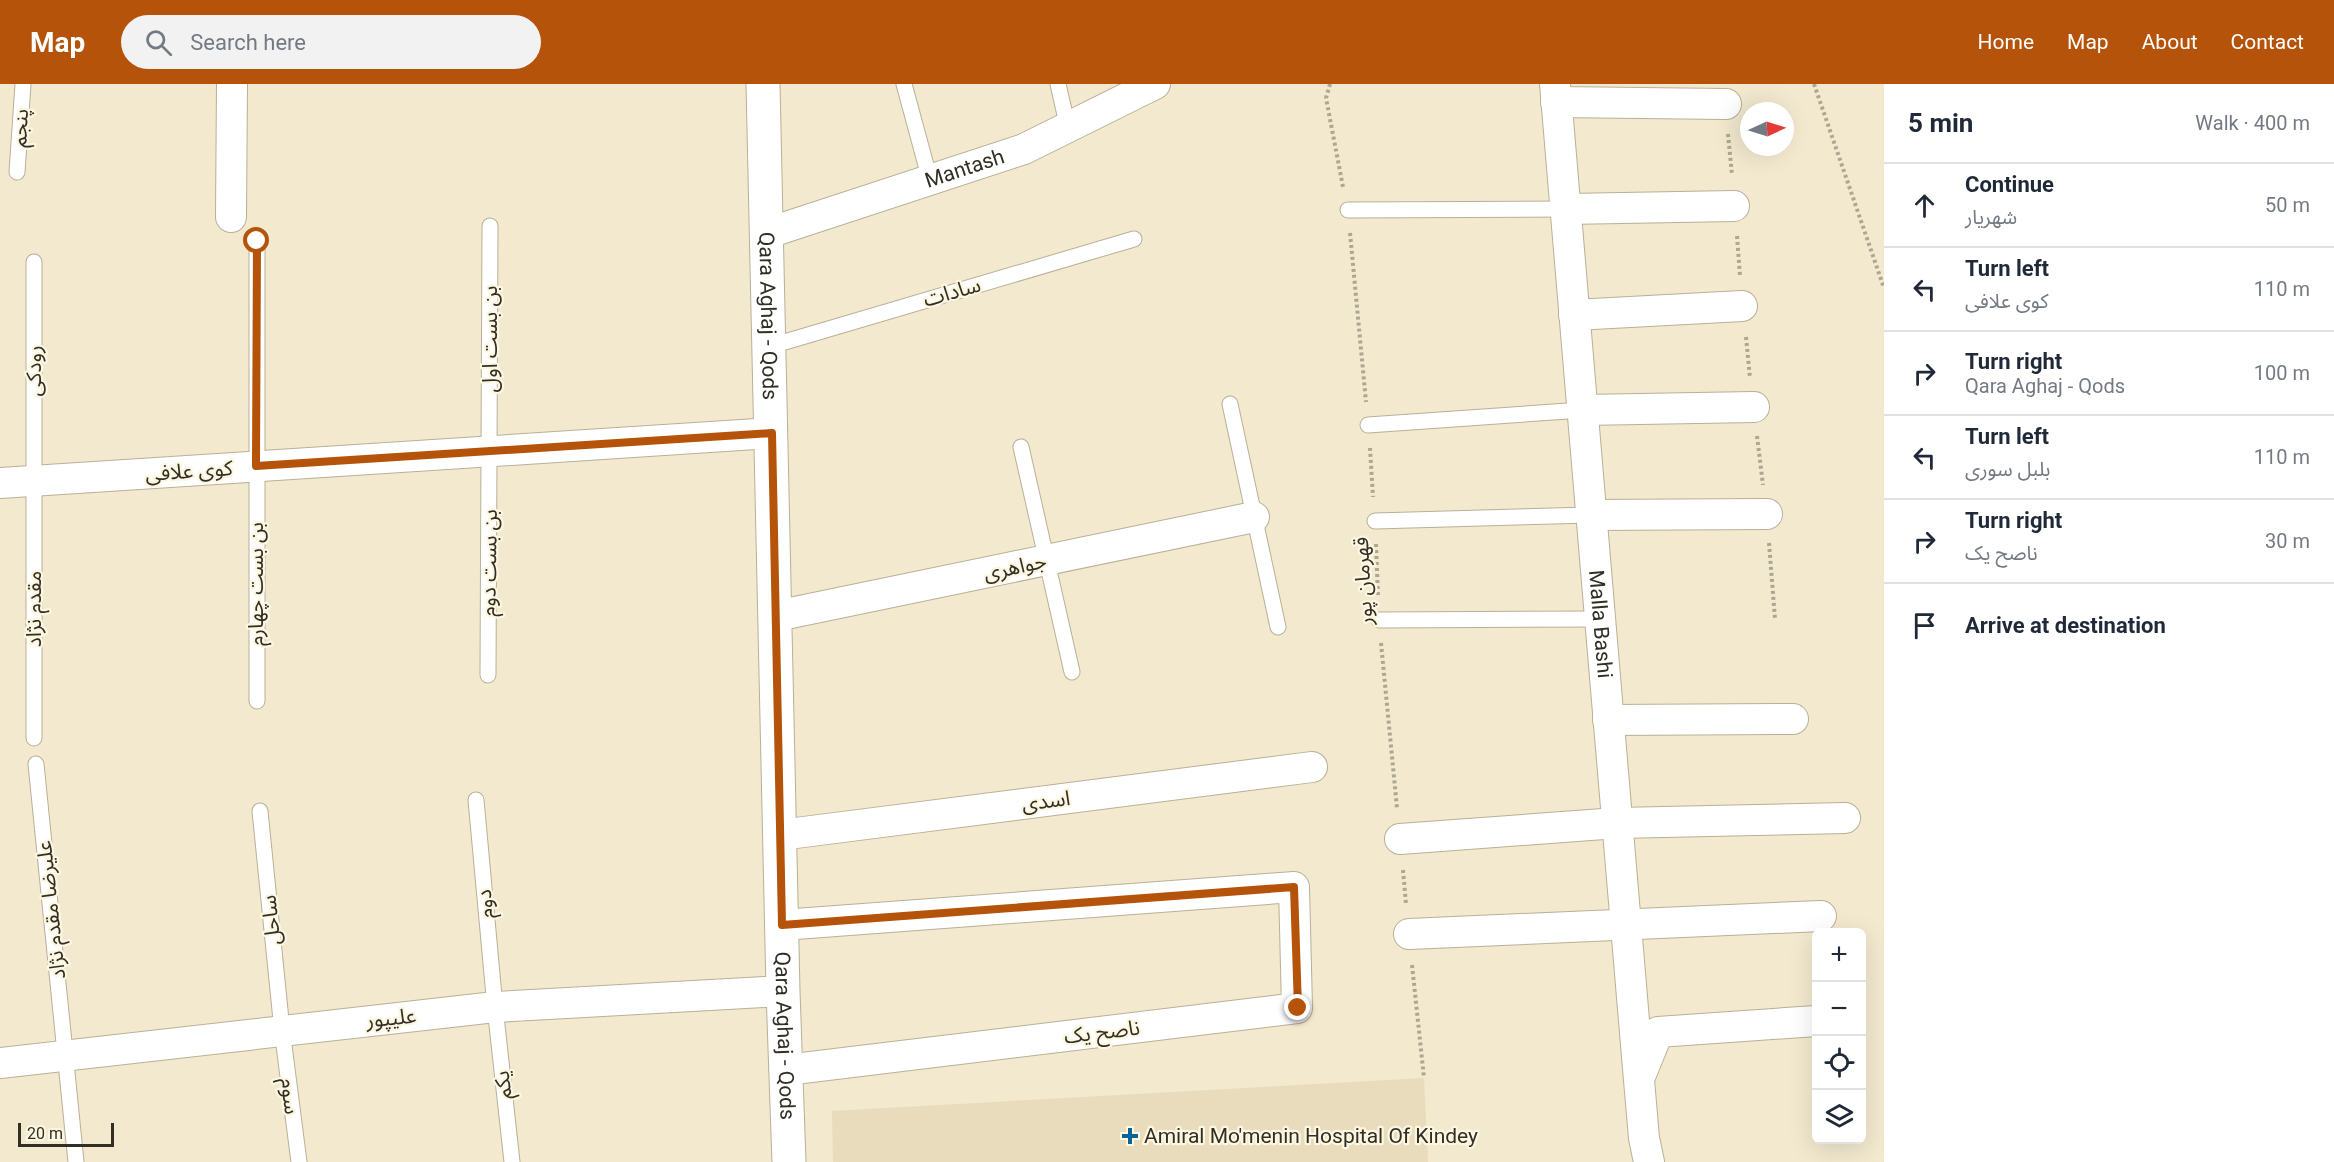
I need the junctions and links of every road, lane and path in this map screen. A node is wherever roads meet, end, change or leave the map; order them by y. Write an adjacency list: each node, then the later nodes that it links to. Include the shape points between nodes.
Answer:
1 (22, 84): 12 (lane, پنجم)
2 (232, 84): 17 (street)
3 (764, 84): 19 (main road, Qara Aghaj - Qods)
4 (904, 84): 13 (lane)
5 (1059, 84): 11 (lane)
6 (1155, 84): 11 (street, Mantash)
7 (1330, 84): 16 (path, قهرمان پور, via 1326,98)
8 (1814, 84): 23 (path)
9 (1556, 93): 10 (street); 15 (street, Malla Bashi)
10 (1726, 104): 14 (path)
11 (1068, 128): 13 (street, Mantash, via 1024,149)
12 (17, 172)
13 (930, 180): 19 (street, Mantash)
14 (1734, 206): 15 (street); 24 (path)
15 (1566, 209): 16 (lane); 25 (street, Malla Bashi)
16 (1348, 210): 30 (path, قهرمان پور)
17 (231, 217)
18 (490, 226): 33 (lane, بن بست اول)
19 (768, 233): 26 (main road, Qara Aghaj - Qods)
20 (1134, 239): 26 (lane, سادات)
21 (257, 241): 34 (lane, بن بست چهارم)
22 (34, 262): 35 (lane, رودکی)
23 (1884, 288)
24 (1742, 306): 25 (street); 28 (path)
25 (1575, 315): 29 (street, Malla Bashi)
26 (771, 346): 31 (main road, Qara Aghaj - Qods)
27 (1230, 404): 39 (lane)
28 (1754, 407): 29 (street); 37 (path)
29 (1582, 410): 30 (lane); 38 (street, Malla Bashi)
30 (1368, 425): 40 (path, قهرمان پور)
31 (772, 433): 33 (street, کوی علافی); 42 (main road, Qara Aghaj - Qods)
32 (1022, 447): 41 (lane)
33 (490, 452): 34 (street, کوی علافی); 48 (lane, بن بست دوم)
34 (256, 466): 35 (street, کوی علافی); 49 (lane, بن بست چهارم)
35 (34, 481): 36 (street, کوی علافی); 52 (lane, مقدم نژاد)
36 (0, 483)
37 (1767, 514): 38 (street); 44 (path)
38 (1591, 515): 40 (lane); 43 (street, Malla Bashi)
39 (1254, 517): 41 (street, جواهری); 46 (lane)
40 (1375, 520): 45 (path, قهرمان پور)
41 (1047, 560): 42 (street, جواهری); 47 (lane)
42 (776, 616): 59 (main road, Qara Aghaj - Qods)
43 (1600, 619): 45 (lane); 50 (street, Malla Bashi)
44 (1775, 619)
45 (1379, 620): 60 (path, قهرمان پور)
46 (1278, 627)
47 (1072, 672)
48 (488, 675)
49 (257, 701)
50 (1608, 720): 51 (street); 58 (street, Malla Bashi)
51 (1792, 720)
52 (34, 738)
53 (36, 764): 69 (lane, علیرضا مقدم نژاد)
54 (1312, 767): 59 (street, اسدی)
55 (476, 800): 66 (lane, دوم)
56 (260, 811): 68 (lane, ساحل)
57 (1845, 818): 58 (street)
58 (1617, 823): 60 (street); 63 (street, Malla Bashi)
59 (780, 836): 62 (main road, Qara Aghaj - Qods)
60 (1400, 839): 64 (path, قهرمان پور)
61 (1821, 916): 63 (street)
62 (782, 925): 65 (main road, Qara Aghaj - Qods); 71 (street, ناصح یک, via 1294,887 1298,1008)
63 (1626, 925): 64 (street); 73 (street, Malla Bashi)
64 (1409, 934): 72 (path, قهرمان پور)
65 (783, 991): 66 (street, علیپور); 71 (main road, Qara Aghaj - Qods)
66 (495, 1007): 68 (street, علیپور); 76 (lane, یکم)
67 (1812, 1021): 73 (street, via 1658,1032)
68 (282, 1030): 69 (street, علیپور); 75 (lane, سوم)
69 (65, 1055): 70 (street, علیپور); 74 (lane, علیرضا مقدم نژاد)
70 (0, 1063)
71 (786, 1070): 77 (main road, Qara Aghaj - Qods)
72 (1424, 1078)
73 (1639, 1080): 78 (street, Malla Bashi)
74 (76, 1162)
75 (299, 1162)
76 (512, 1162)
77 (789, 1162)
78 (1649, 1162)

